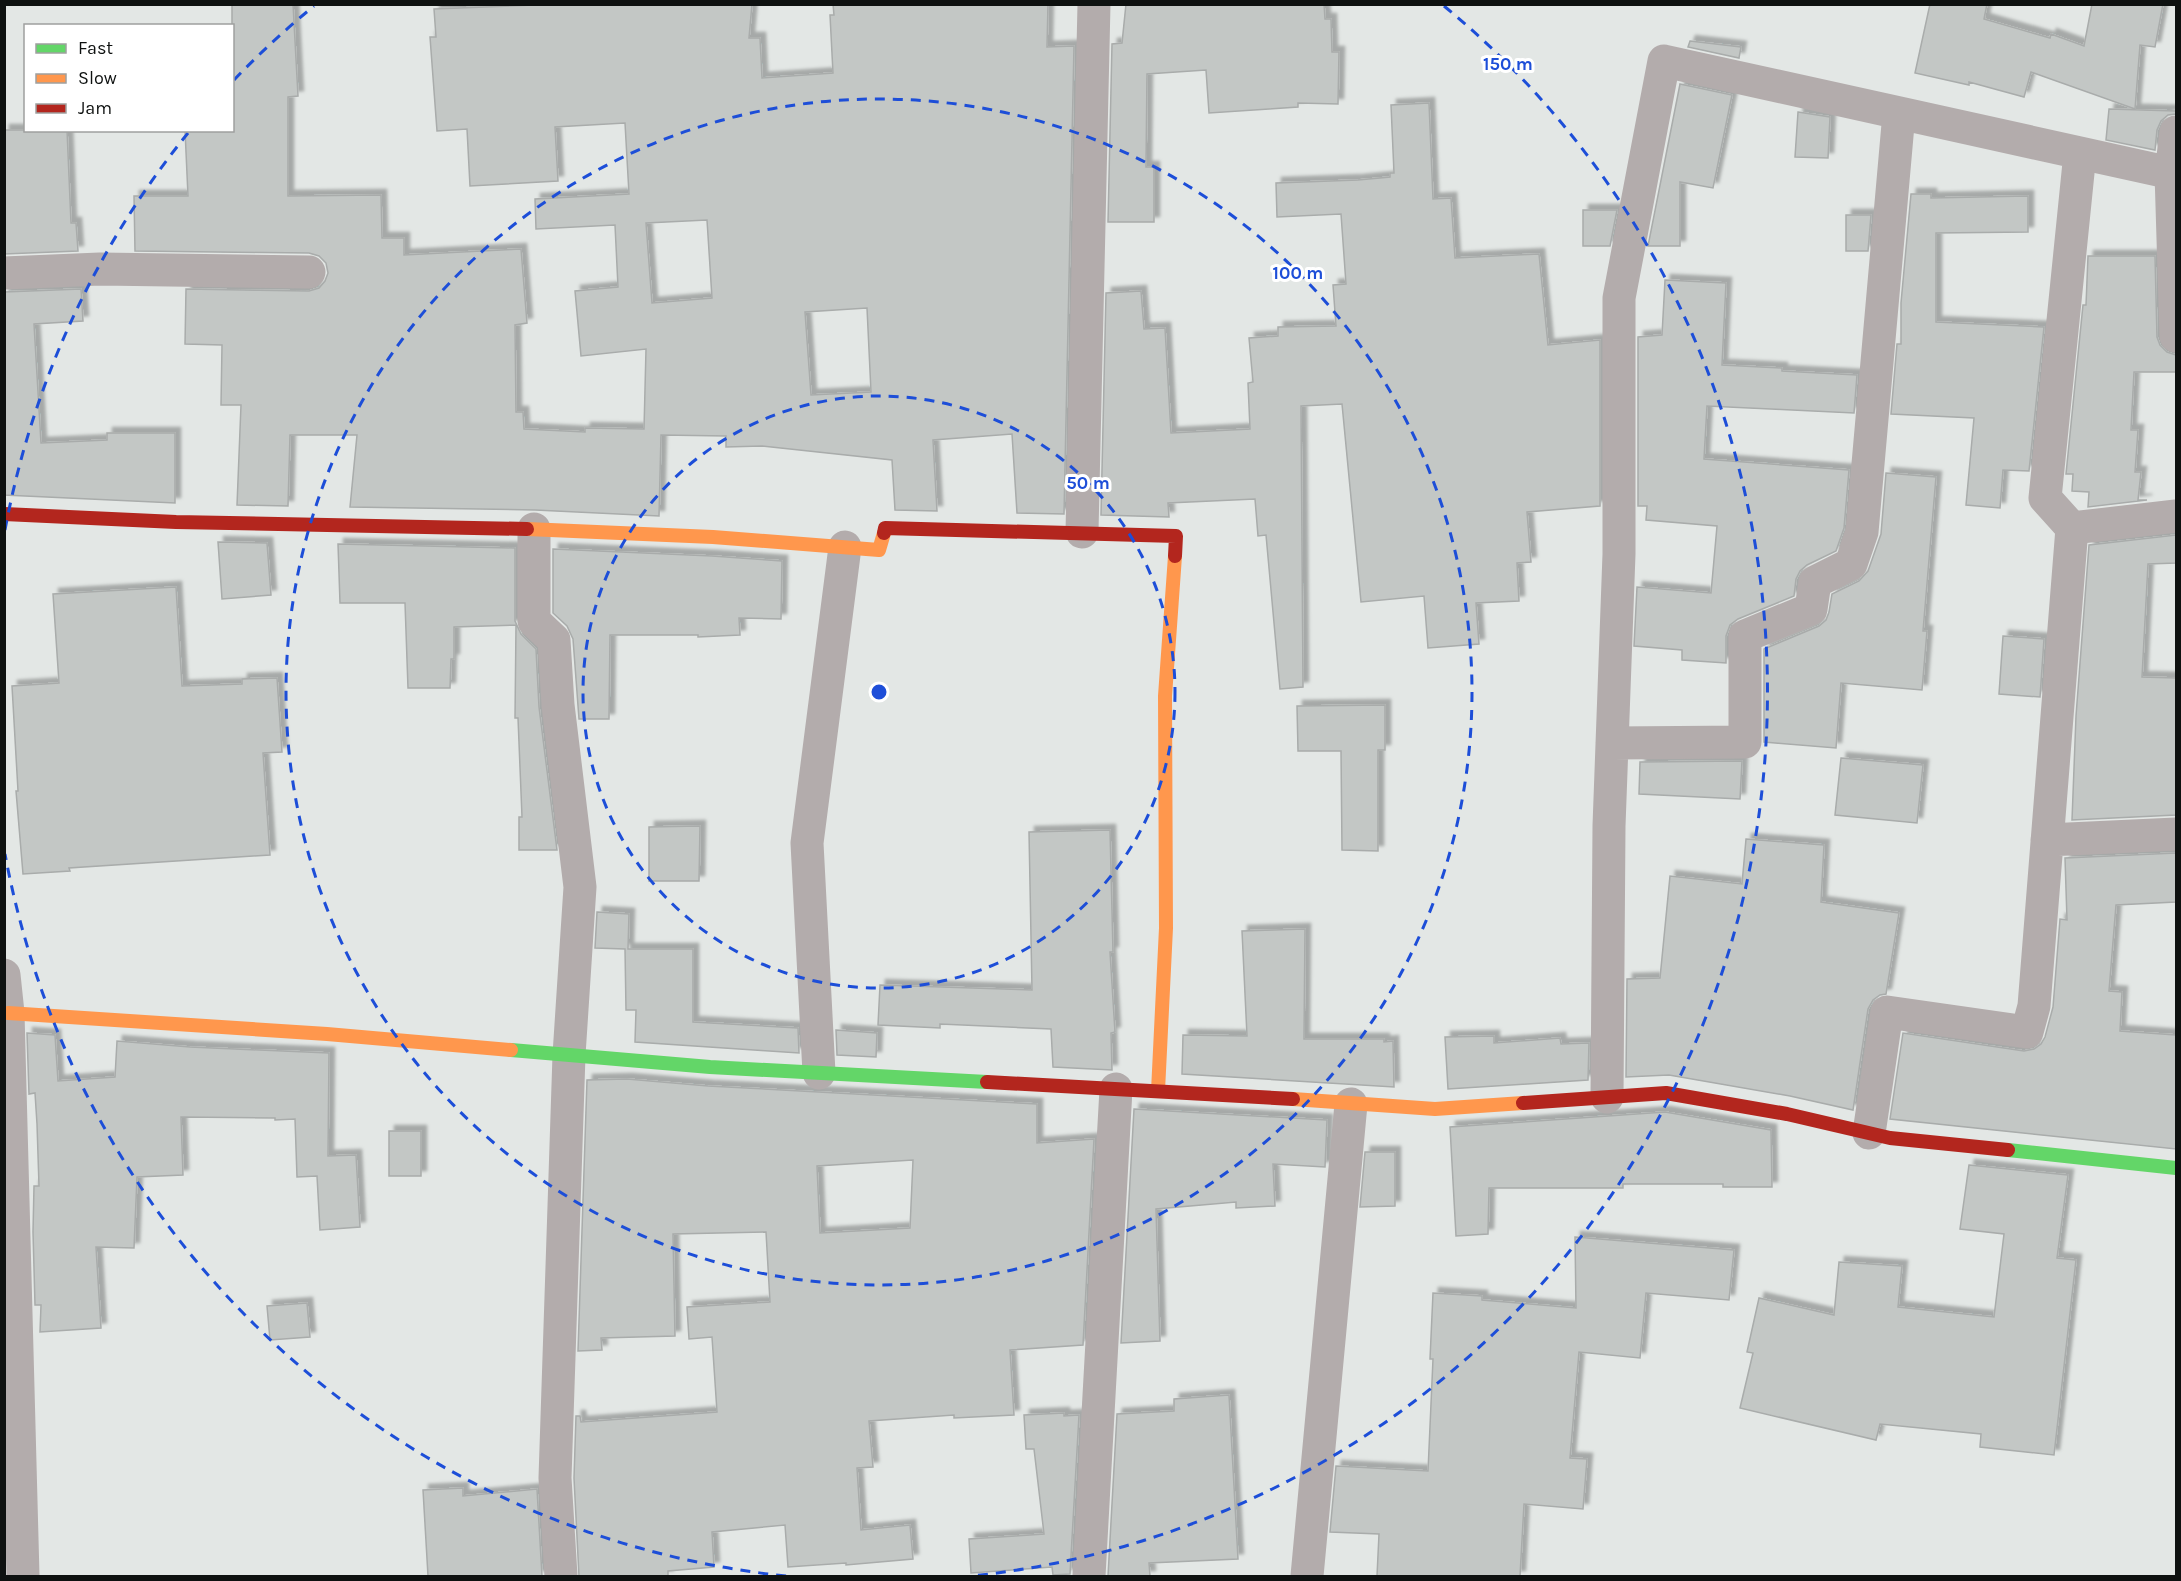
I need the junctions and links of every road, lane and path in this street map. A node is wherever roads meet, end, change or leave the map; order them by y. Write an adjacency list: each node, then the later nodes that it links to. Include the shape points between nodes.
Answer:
1 (1094, 4): 13 (street)
2 (1899, 113): 4 (street); 15 (street, via 1862,532 1851,564 1815,582 1811,609 1745,636 1745,741); 15 (street, via 1664,61 1619,298 1619,554)
3 (2176, 132): 5 (street)
4 (2080, 153): 5 (street); 11 (street, via 2045,498)
5 (2171, 173): 8 (street)
6 (309, 272): 7 (street, via 100,269)
7 (4, 273)
8 (2176, 336)
9 (4, 514): 12 (street, via 176,522)
10 (2176, 516): 11 (street)
11 (2072, 528): 17 (street)
12 (534, 529): 14 (street); 19 (street, via 534,621 554,640 580,888)
13 (1082, 532): 14 (street, via 885,528 879,550); 22 (street, via 1176,536 1165,696 1166,928)
14 (845, 547): 20 (street, via 807,843)
15 (1612, 743): 23 (street)
16 (2176, 834): 17 (street)
17 (2047, 840): 25 (street, via 2034,1006 2027,1032 1887,1012)
18 (6, 993): 19 (street, via 327,1034); 27 (street)
19 (569, 1055): 20 (street); 28 (street, via 555,1478)
20 (819, 1073): 21 (street)
21 (1116, 1089): 22 (street); 29 (street)
22 (1158, 1091): 24 (street)
23 (1607, 1097): 24 (street, via 1435,1110); 25 (street, via 1666,1093)
24 (1351, 1104): 30 (street)
25 (1869, 1133): 26 (street)
26 (2176, 1168)
27 (17, 1556)
28 (561, 1576)
29 (1089, 1576)
30 (1307, 1576)

